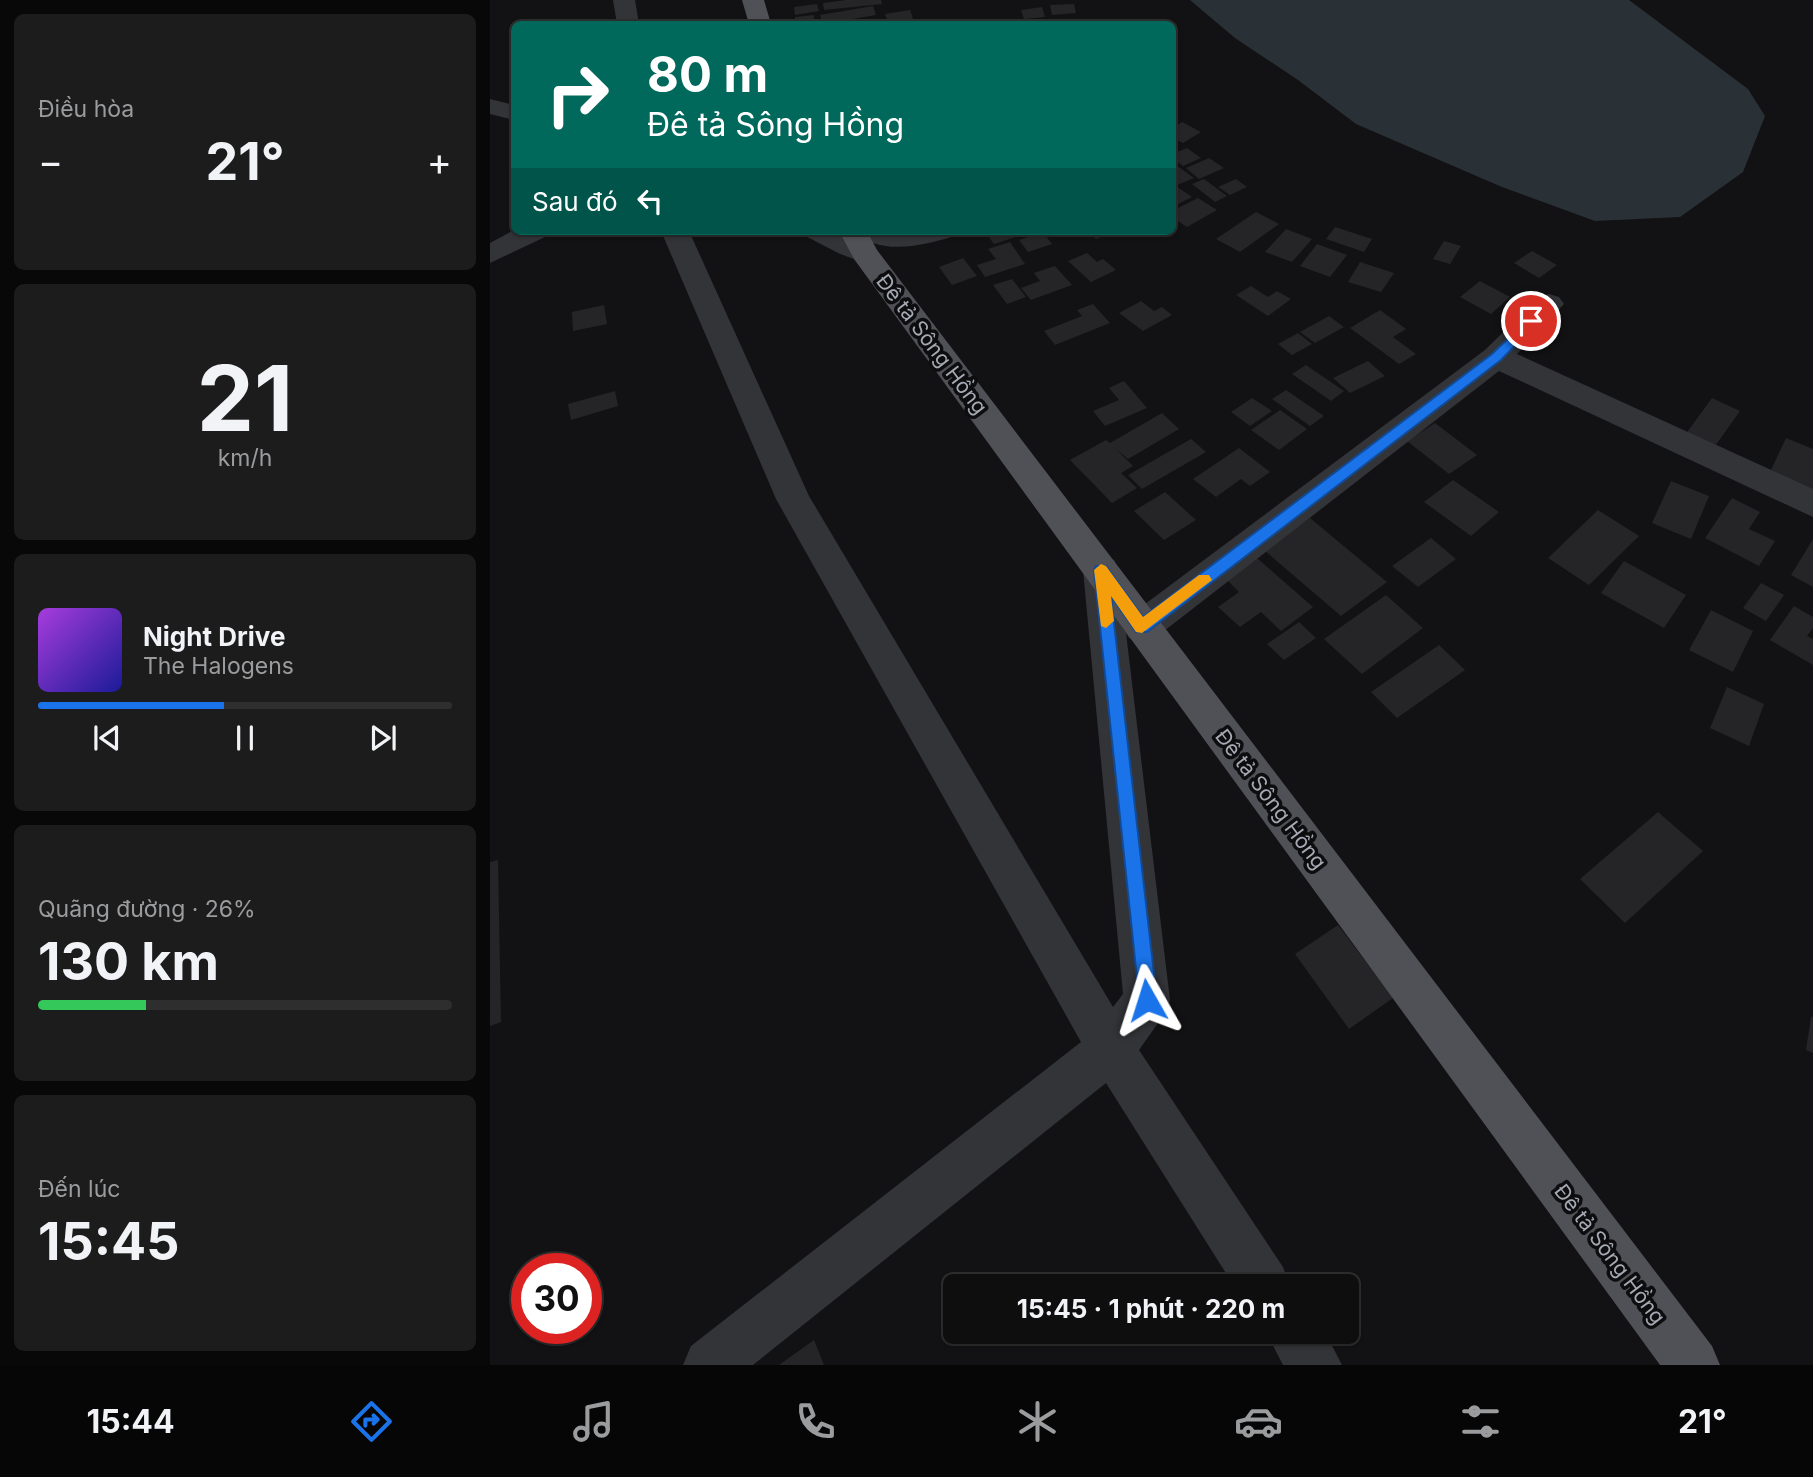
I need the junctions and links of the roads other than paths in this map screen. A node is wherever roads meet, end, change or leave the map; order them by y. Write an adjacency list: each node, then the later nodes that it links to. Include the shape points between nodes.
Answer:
1 (624, 0): 3 (street)
2 (753, 0): 4 (main road)
3 (628, 21)
4 (759, 21)
5 (490, 106): 6 (street)
6 (511, 112)
7 (527, 235): 12 (street)
8 (677, 235): 18 (street, via 793,499)
9 (843, 235): 11 (street)
10 (929, 235): 11 (street, via 913,240)
11 (863, 238): 16 (main road, Đê tả Sông Hồng)
12 (490, 254)
13 (1549, 304): 14 (street)
14 (1496, 357): 15 (street); 17 (street)
15 (1813, 504)
16 (1101, 570): 17 (main road, Đê tả Sông Hồng); 18 (street, via 1147,1000)
17 (1142, 627): 23 (main road, Đê tả Sông Hồng)
18 (1111, 1049): 19 (street); 21 (street)
19 (1256, 1274)
20 (1301, 1344): 22 (street)
21 (710, 1365)
22 (1315, 1365)
23 (1693, 1365)

